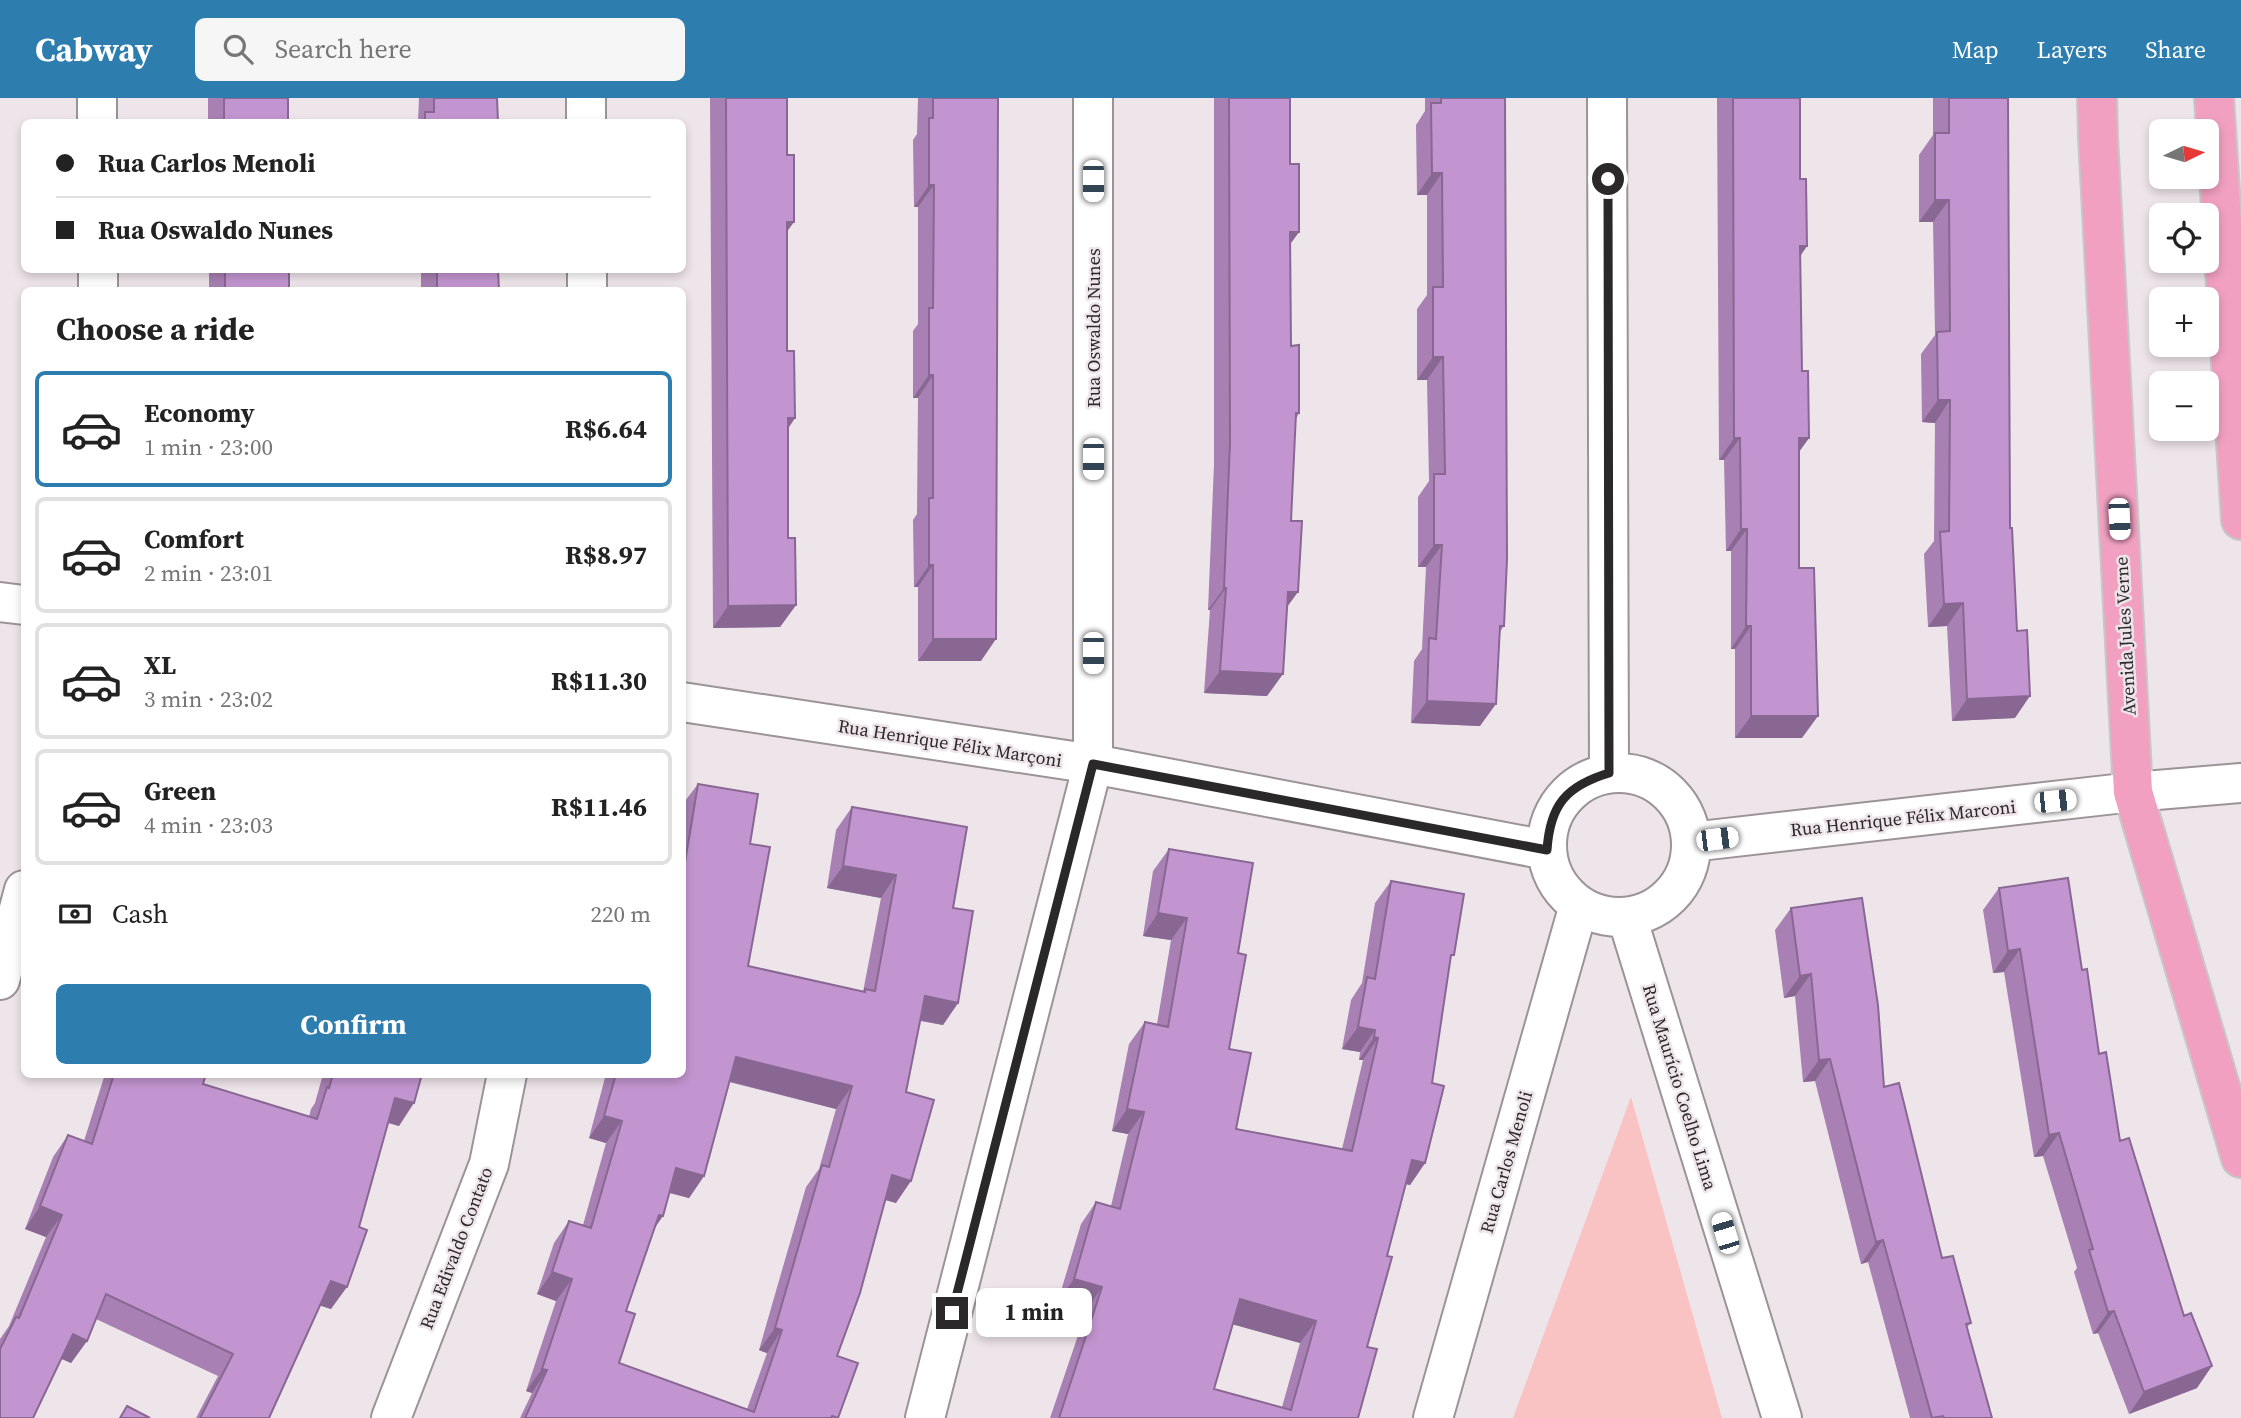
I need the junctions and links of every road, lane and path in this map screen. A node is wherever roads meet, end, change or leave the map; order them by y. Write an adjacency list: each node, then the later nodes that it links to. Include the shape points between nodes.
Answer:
1 (97, 98): 7 (street)
2 (586, 98): 8 (street)
3 (1093, 98): 13 (street, Rua Oswaldo Nunes)
4 (1608, 98): 14 (street)
5 (2097, 98): 16 (main road, Avenida Jules Verne)
6 (2214, 98): 9 (main road)
7 (97, 119)
8 (586, 119)
9 (2241, 520)
10 (0, 602): 11 (street)
11 (21, 605)
12 (686, 703): 13 (street, Rua Henrique Félix Marçoni)
13 (1093, 764): 18 (street, Rua Henrique Félix Marçoni); 26 (street, Rua Oswaldo Nunes)
14 (1609, 773): 17 (street, via 1654,781 1673,797 1686,818); 18 (street, via 1569,792 1548,829)
15 (2241, 783): 16 (street, Rua Henrique Félix Marconi)
16 (2133, 792): 17 (street, Rua Henrique Félix Marconi); 24 (main road, Avenida Jules Verne)
17 (1691, 842): 21 (street, via 1688,866 1676,889 1655,908)
18 (1547, 850): 20 (street, via 1563,891)
19 (21, 901): 22 (street)
20 (1579, 905): 21 (street, via 1598,914); 27 (street, Rua Carlos Menoli)
21 (1627, 917): 28 (street, Rua Maurício Coelho Lima)
22 (0, 980)
23 (506, 1078): 25 (street, Rua Edivaldo Contato, via 489,1164)
24 (2241, 1158)
25 (391, 1418)
26 (925, 1418)
27 (1433, 1418)
28 (1782, 1418)

